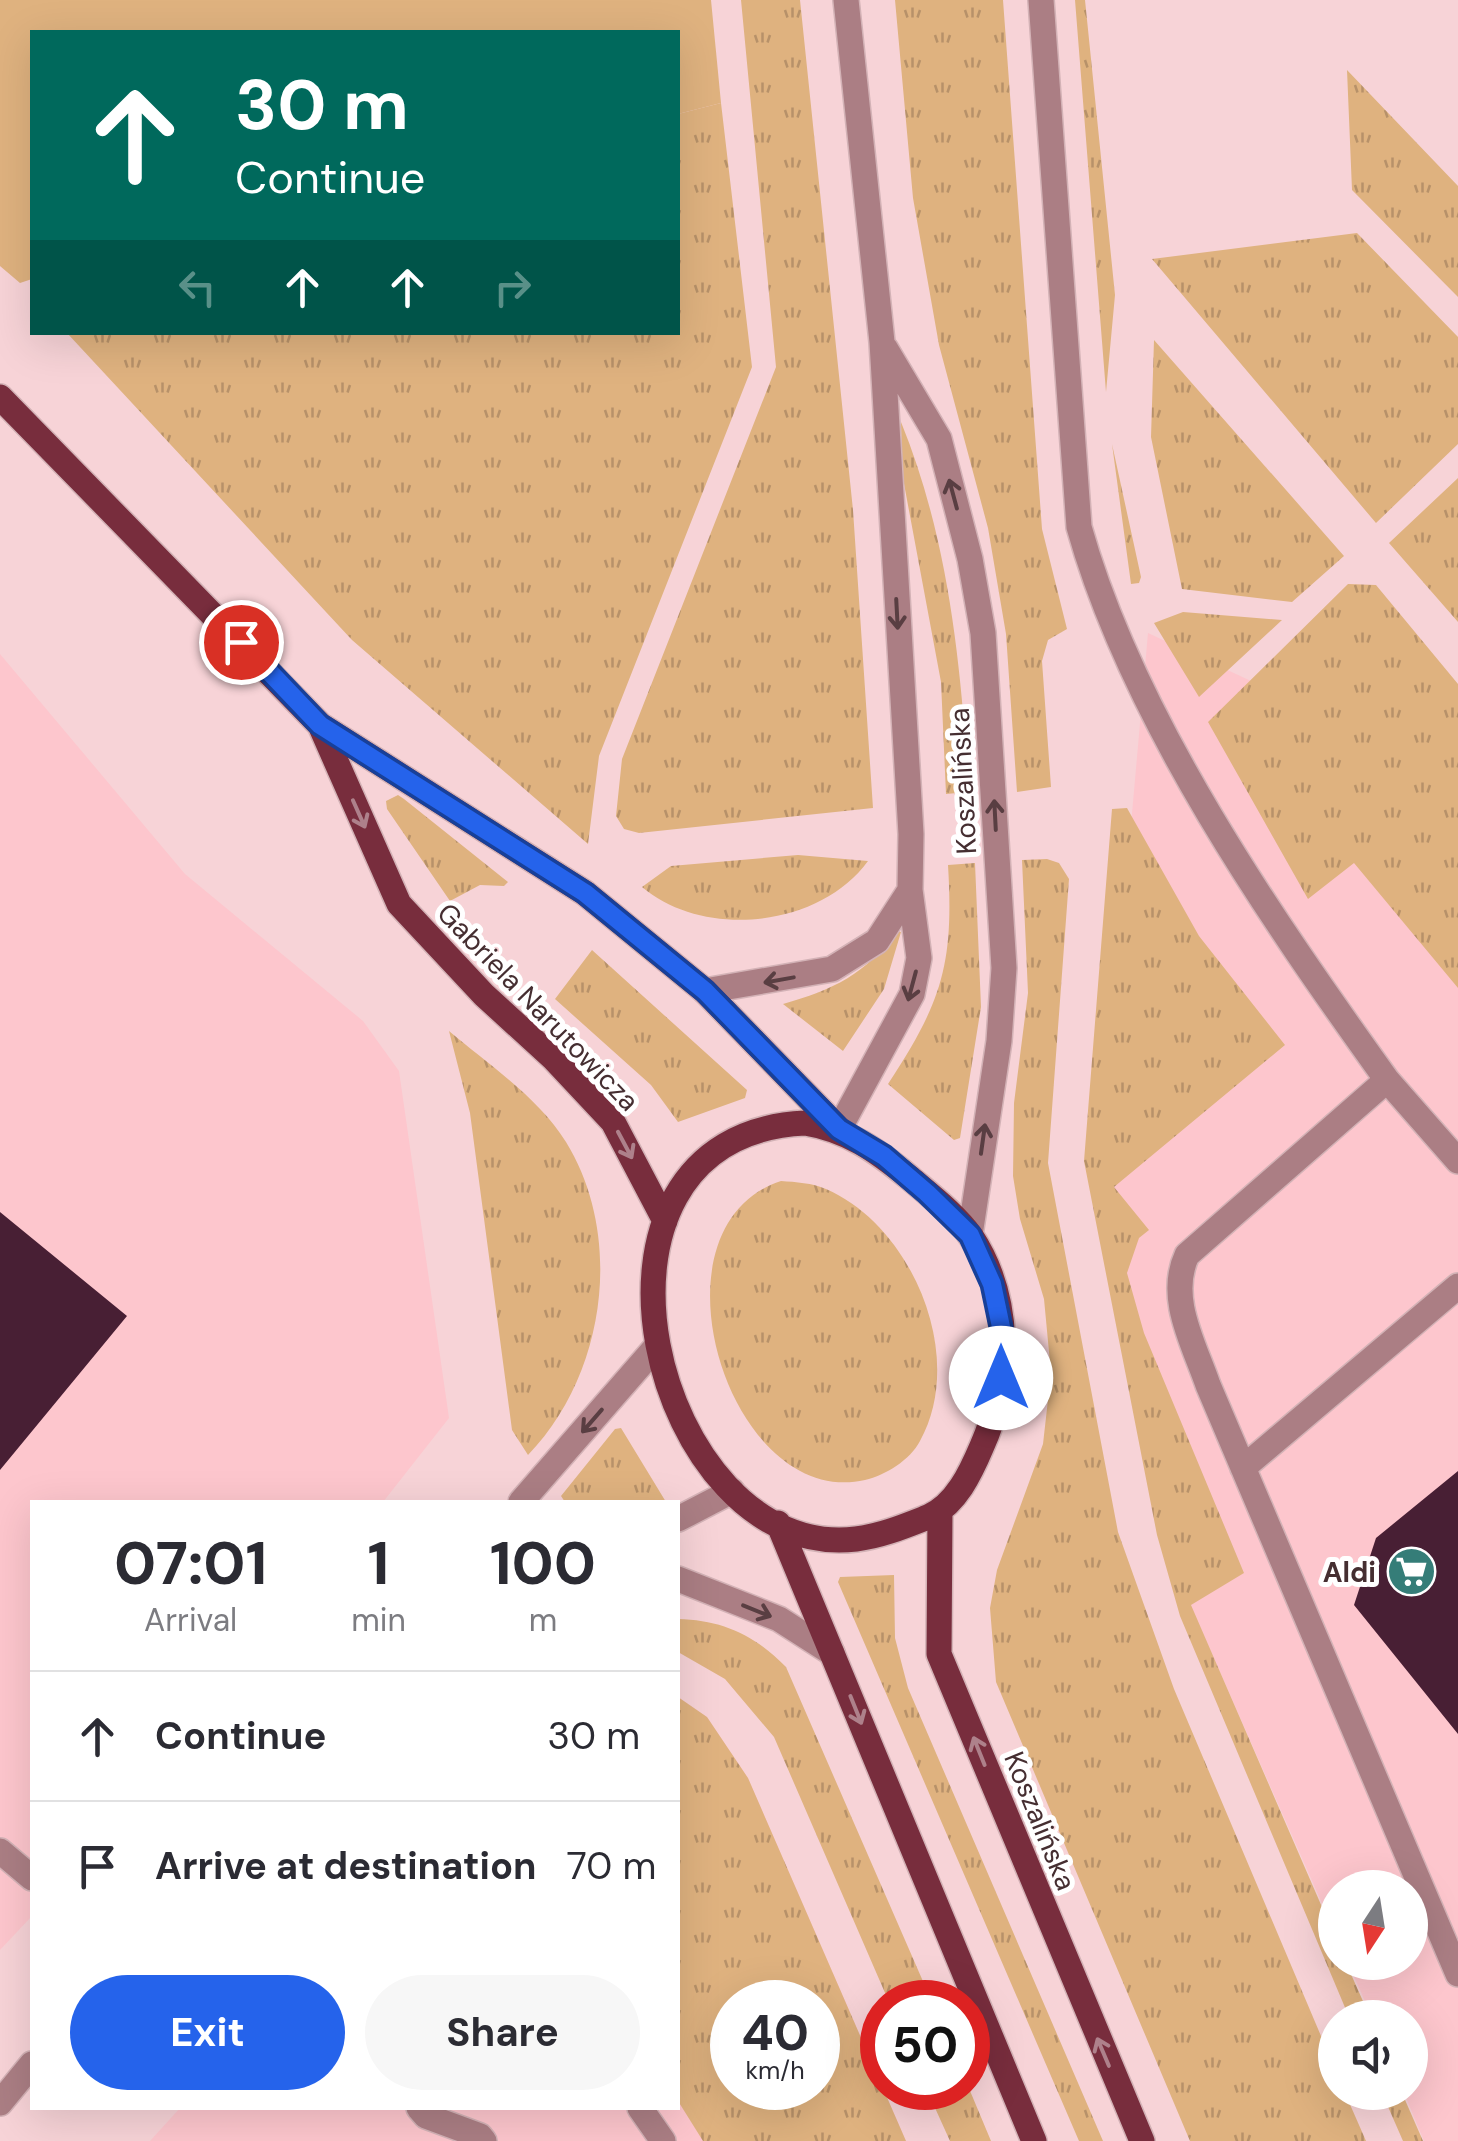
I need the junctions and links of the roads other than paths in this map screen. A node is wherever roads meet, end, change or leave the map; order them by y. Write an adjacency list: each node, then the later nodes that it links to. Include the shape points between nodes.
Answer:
1 (846, 0): 3 (street, Koszalińska)
2 (1041, 0): 8 (street, via 1076,488 1098,596 1179,757 1284,936)
3 (882, 342): 6 (street, Koszalińska, one-way to 6); 12 (street, Koszalińska, one-way to 3, via 1004,968 983,633 939,439)
4 (0, 397): 5 (main road, Gabriela Narutowicza)
5 (320, 725): 7 (main road, Gabriela Narutowicza, via 585,893); 11 (main road, Gabriela Narutowicza, one-way to 11, via 399,904 613,1122)
6 (910, 890): 7 (street, one-way to 7, via 877,941 832,969); 9 (street, Koszalińska, one-way to 9, via 919,958 912,994)
7 (705, 991): 9 (main road, Gabriela Narutowicza)
8 (1387, 1080): 10 (street); 15 (street, via 1187,1256 1178,1274 1184,1315)
9 (839, 1129): 11 (main road, via 771,1124 739,1134 695,1166); 12 (main road, via 884,1156)
10 (1458, 1161)
11 (666, 1221): 14 (main road, via 654,1279)
12 (970, 1235): 18 (main road, via 992,1284 1005,1346 998,1411 968,1477)
13 (1458, 1286): 15 (street)
14 (656, 1348): 16 (main road, via 669,1397); 17 (street, one-way to 17)
15 (1243, 1468): 25 (street)
16 (732, 1491): 19 (street); 20 (main road)
17 (523, 1500)
18 (940, 1512): 20 (main road, via 854,1540); 33 (main road, Koszalińska, one-way to 18, via 939,1654)
19 (680, 1518)
20 (778, 1523): 22 (main road)
21 (680, 1580): 22 (street, one-way to 22, via 778,1620)
22 (832, 1653): 32 (main road, one-way to 32)
23 (0, 1850): 24 (street)
24 (30, 1876)
25 (1458, 1974)
26 (30, 2066): 27 (street)
27 (0, 2103)
28 (641, 2110): 31 (street)
29 (425, 2122): 30 (street)
30 (484, 2141)
31 (663, 2141)
32 (1034, 2141)
33 (1142, 2141)

